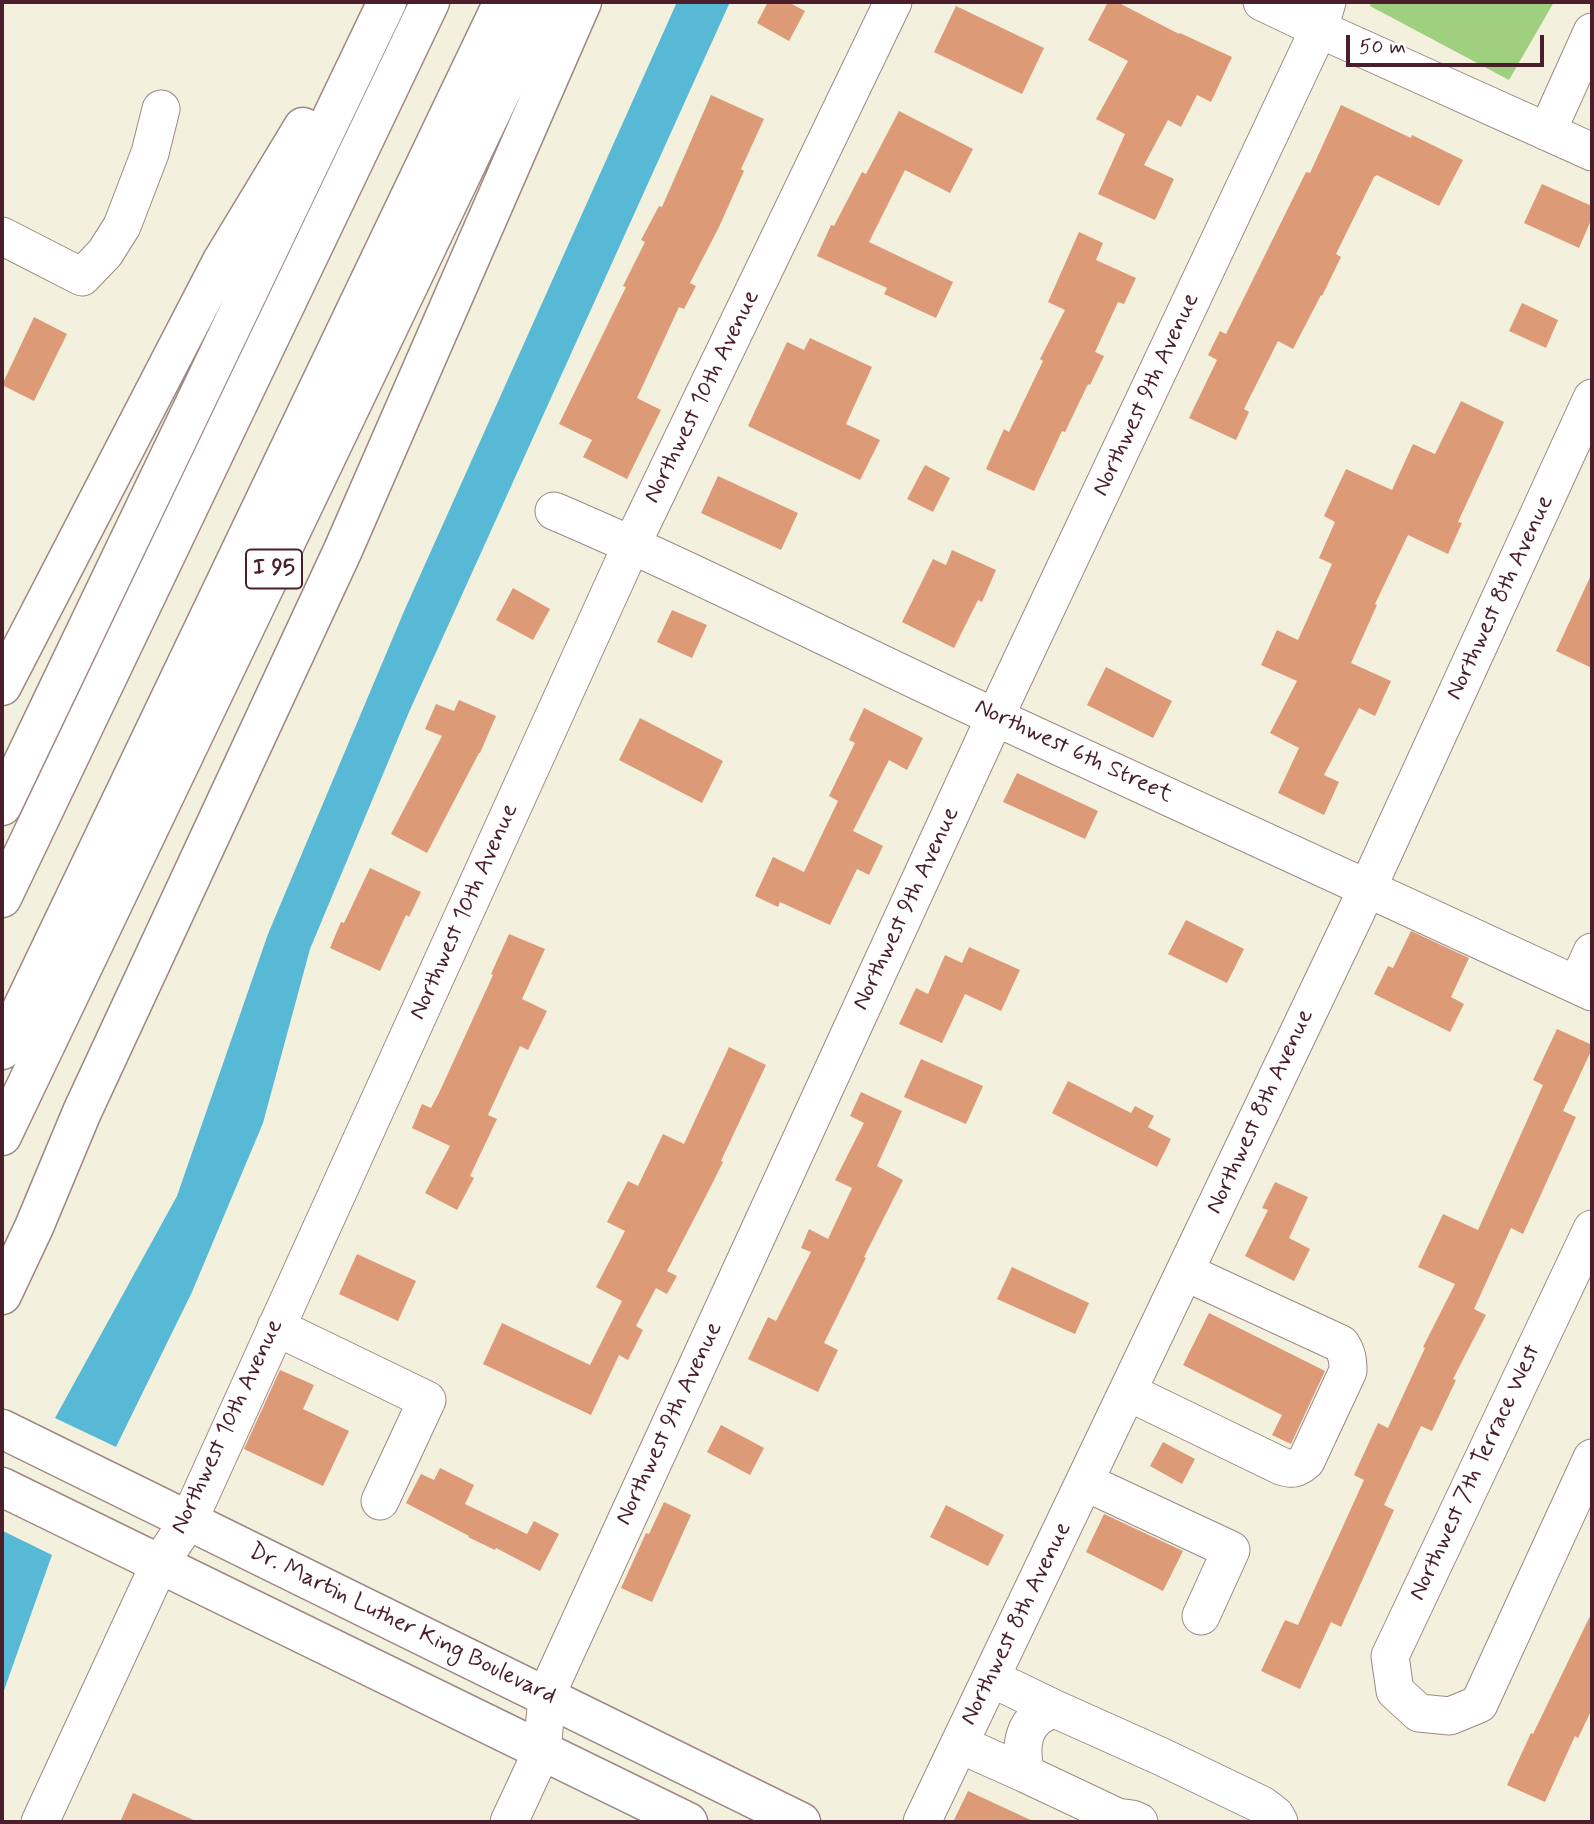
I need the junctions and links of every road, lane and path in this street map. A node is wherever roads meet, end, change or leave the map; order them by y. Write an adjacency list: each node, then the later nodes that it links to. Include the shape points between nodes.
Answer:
1 (377, 2): 18 (main road, via 222,261)
2 (387, 2): 20 (main road)
3 (430, 2): 22 (main road)
4 (503, 2): 25 (main road)
5 (544, 2): 27 (main road, I 95)
6 (582, 2): 26 (main road, via 343,550)
7 (893, 2): 17 (street, Northwest 10th Avenue)
8 (1262, 2): 9 (street)
9 (1323, 16): 12 (street); 19 (street, Northwest 9th Avenue)
10 (1592, 32): 12 (street)
11 (161, 109): 14 (street, via 122,226 82,277)
12 (1547, 132): 13 (street)
13 (1592, 152)
14 (2, 236)
15 (1592, 398): 21 (street, Northwest 8th Avenue)
16 (554, 511): 17 (street, Northwest 6th Street)
17 (632, 544): 19 (street, Northwest 6th Street); 32 (street, Northwest 10th Avenue)
18 (2, 686)
19 (995, 717): 21 (street, Northwest 6th Street); 43 (street, Northwest 9th Avenue)
20 (2, 806)
21 (1368, 887): 24 (street, Northwest 6th Street); 30 (street, Northwest 8th Avenue)
22 (2, 898)
23 (1592, 952): 24 (street)
24 (1585, 989)
25 (2, 1050)
26 (82, 1112): 29 (main road); 31 (main road)
27 (2, 1136)
28 (1592, 1228): 35 (street, Northwest 7th Terrace West, via 1390,1656 1395,1691 1419,1713 1450,1716 1479,1704)
29 (2, 1262)
30 (1185, 1272): 33 (street, Northwest 8th Avenue); 33 (street, via 1341,1344 1346,1351 1348,1371 1306,1461 1290,1469 1281,1466)
31 (2, 1295)
32 (276, 1327): 38 (street, via 427,1400); 39 (street, Northwest 10th Avenue)
33 (1128, 1392): 36 (street, Northwest 8th Avenue)
34 (2, 1429): 39 (main road, Dr. Martin Luther King Boulevard)
35 (1592, 1458)
36 (1085, 1482): 41 (street, via 1231,1550); 42 (street, Northwest 8th Avenue)
37 (2, 1487): 40 (main road, Dr. Martin Luther King Boulevard)
38 (380, 1501)
39 (188, 1520): 40 (street, Northwest 10th Avenue); 43 (main road, Dr. Martin Luther King Boulevard)
40 (160, 1563): 46 (main road, Dr. Martin Luther King Boulevard); 48 (street, Northwest 10th Avenue)
41 (1201, 1616)
42 (991, 1678): 44 (street); 45 (street, Northwest 8th Avenue)
43 (547, 1697): 46 (street, Northwest 9th Avenue); 51 (main road, Dr. Martin Luther King Boulevard)
44 (1055, 1709): 47 (street, via 1046,1711 1026,1731 1022,1749); 54 (street, via 1262,1805)
45 (959, 1744): 47 (street); 52 (street, Northwest 8th Avenue)
46 (542, 1751): 49 (street, Northwest 9th Avenue); 50 (main road, Dr. Martin Luther King Boulevard)
47 (1026, 1774): 53 (street, via 1117,1817)
48 (40, 1822)
49 (509, 1822)
50 (688, 1822)
51 (801, 1822)
52 (922, 1822)
53 (1139, 1822)
54 (1279, 1822)

